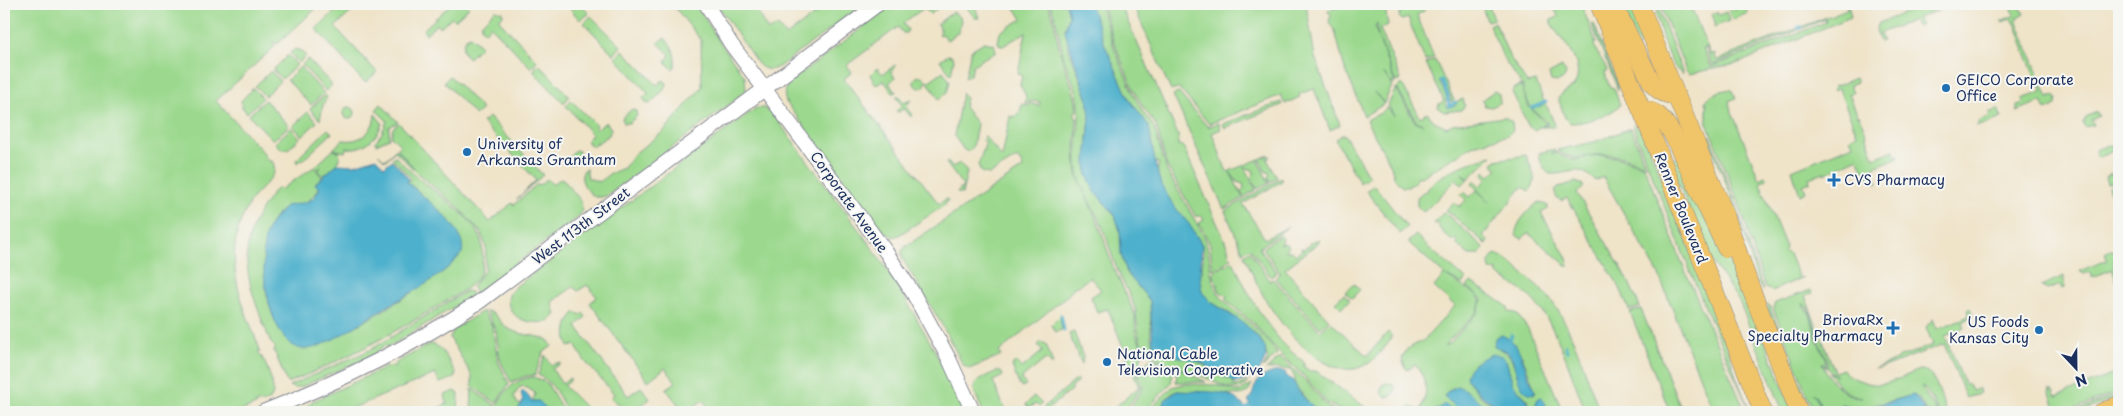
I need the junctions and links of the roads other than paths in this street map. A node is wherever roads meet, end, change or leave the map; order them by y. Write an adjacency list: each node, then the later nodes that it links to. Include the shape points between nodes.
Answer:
1 (706, 4): 6 (street, Corporate Avenue, via 731,44)
2 (878, 4): 6 (street, West 113th Street)
3 (1599, 4): 8 (main road, Renner Boulevard)
4 (1613, 4): 7 (main road, via 1652,83 1658,91)
5 (1639, 4): 7 (main road)
6 (765, 88): 11 (street, West 113th Street, via 460,315); 13 (street, Corporate Avenue, via 913,293)
7 (1676, 96): 9 (main road)
8 (1641, 109): 9 (main road, via 1653,111 1672,133 1729,253); 14 (main road, Renner Boulevard)
9 (1749, 284): 15 (main road)
10 (2119, 405): 16 (main road)
11 (289, 408): 12 (street, West 113th Street)
12 (263, 412)
13 (973, 412)
14 (1763, 412)
15 (1799, 412)
16 (2102, 412)

